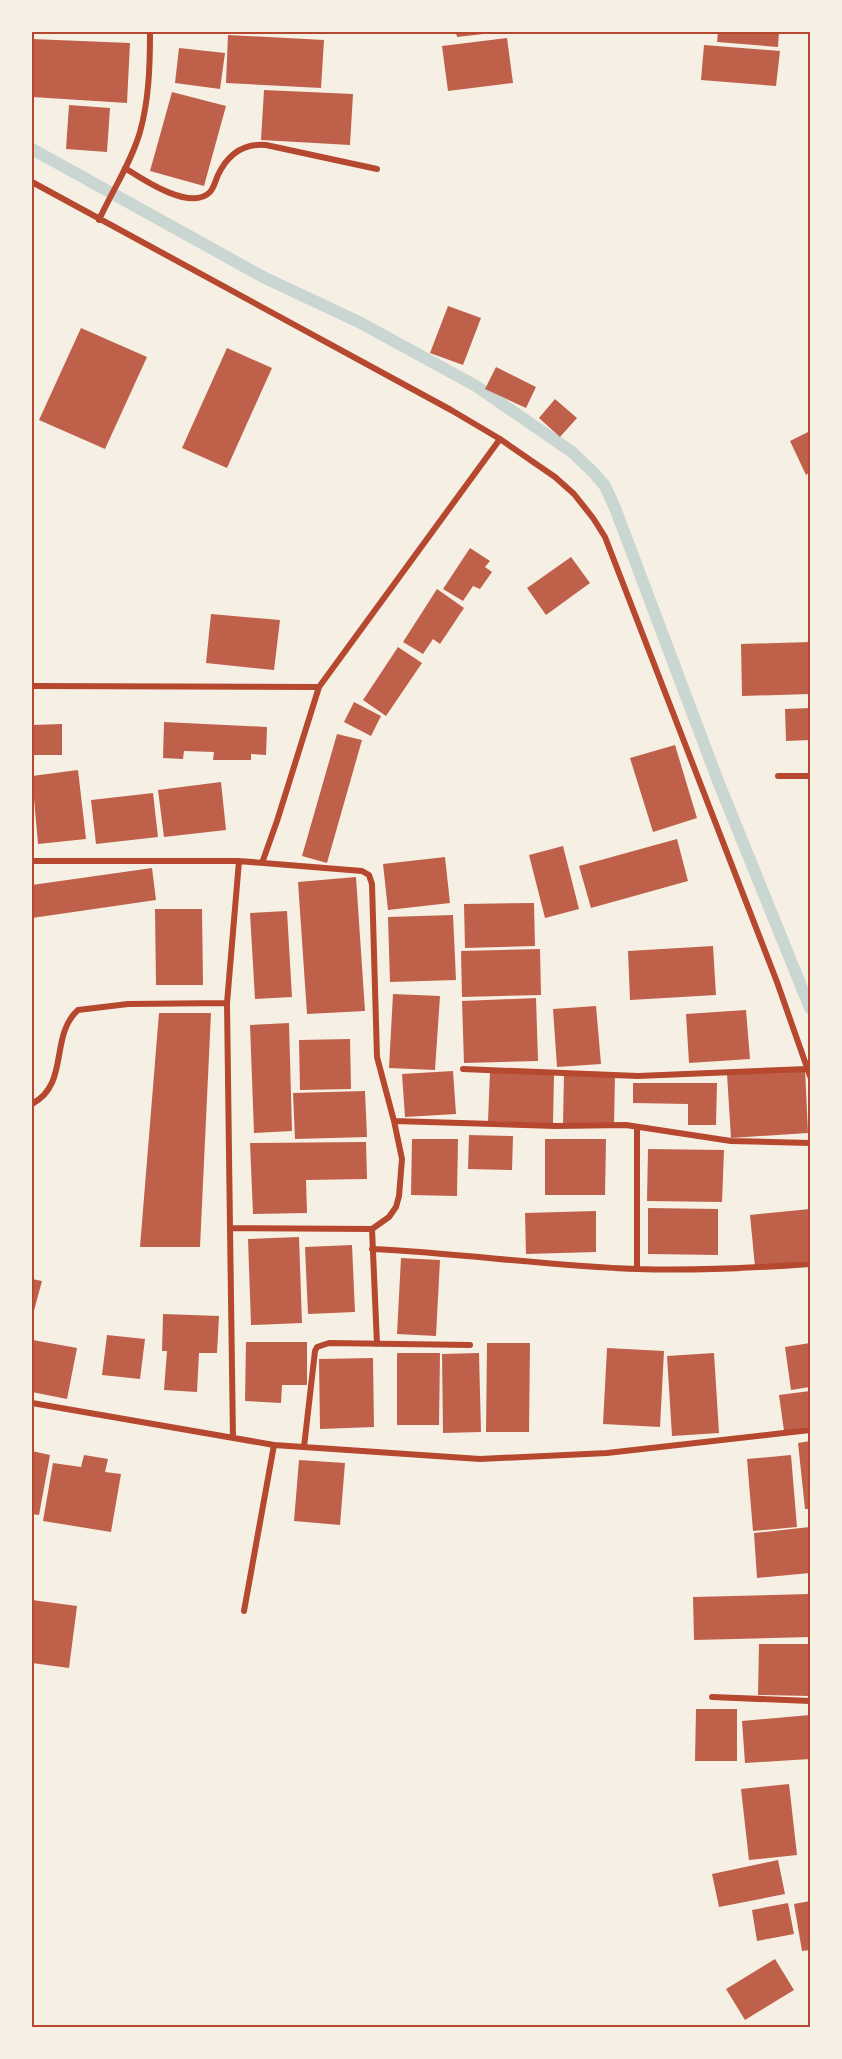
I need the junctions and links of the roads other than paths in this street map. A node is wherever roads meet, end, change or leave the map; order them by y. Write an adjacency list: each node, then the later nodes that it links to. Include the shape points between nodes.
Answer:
1 (150, 32): 2 (street, via 145,109 140,134)
2 (125, 168): 3 (street, via 160,190 188,198 210,192 233,153 251,145); 5 (street)
3 (377, 170)
4 (32, 182): 5 (street)
5 (99, 220): 6 (street)
6 (500, 439): 8 (street); 16 (street, via 574,494 605,537)
7 (32, 686): 8 (street)
8 (319, 687): 13 (street)
9 (778, 776): 10 (street)
10 (810, 776)
11 (32, 861): 12 (street)
12 (239, 861): 13 (street); 14 (street)
13 (262, 863): 19 (street, via 369,874 377,1057)
14 (227, 1003): 18 (street, via 128,1004 78,1010 64,1033 52,1084 47,1094); 22 (street)
15 (463, 1069): 16 (street, via 638,1076)
16 (807, 1069): 17 (street)
17 (810, 1076)
18 (32, 1104)
19 (394, 1120): 20 (street); 23 (street, via 402,1159 399,1196 389,1217)
20 (637, 1127): 21 (street, via 731,1141); 26 (street)
21 (810, 1143)
22 (230, 1228): 23 (street); 31 (street)
23 (372, 1228): 24 (street)
24 (372, 1249): 26 (street); 27 (street)
25 (810, 1264): 26 (street)
26 (637, 1269)
27 (377, 1344): 28 (street); 33 (street, via 329,1343 317,1347)
28 (470, 1345)
29 (32, 1403): 31 (street)
30 (810, 1430): 33 (street, via 608,1453 480,1459)
31 (233, 1438): 32 (street)
32 (274, 1445): 33 (street); 34 (street)
33 (304, 1447)
34 (244, 1611)
35 (712, 1698): 36 (street)
36 (810, 1701)

